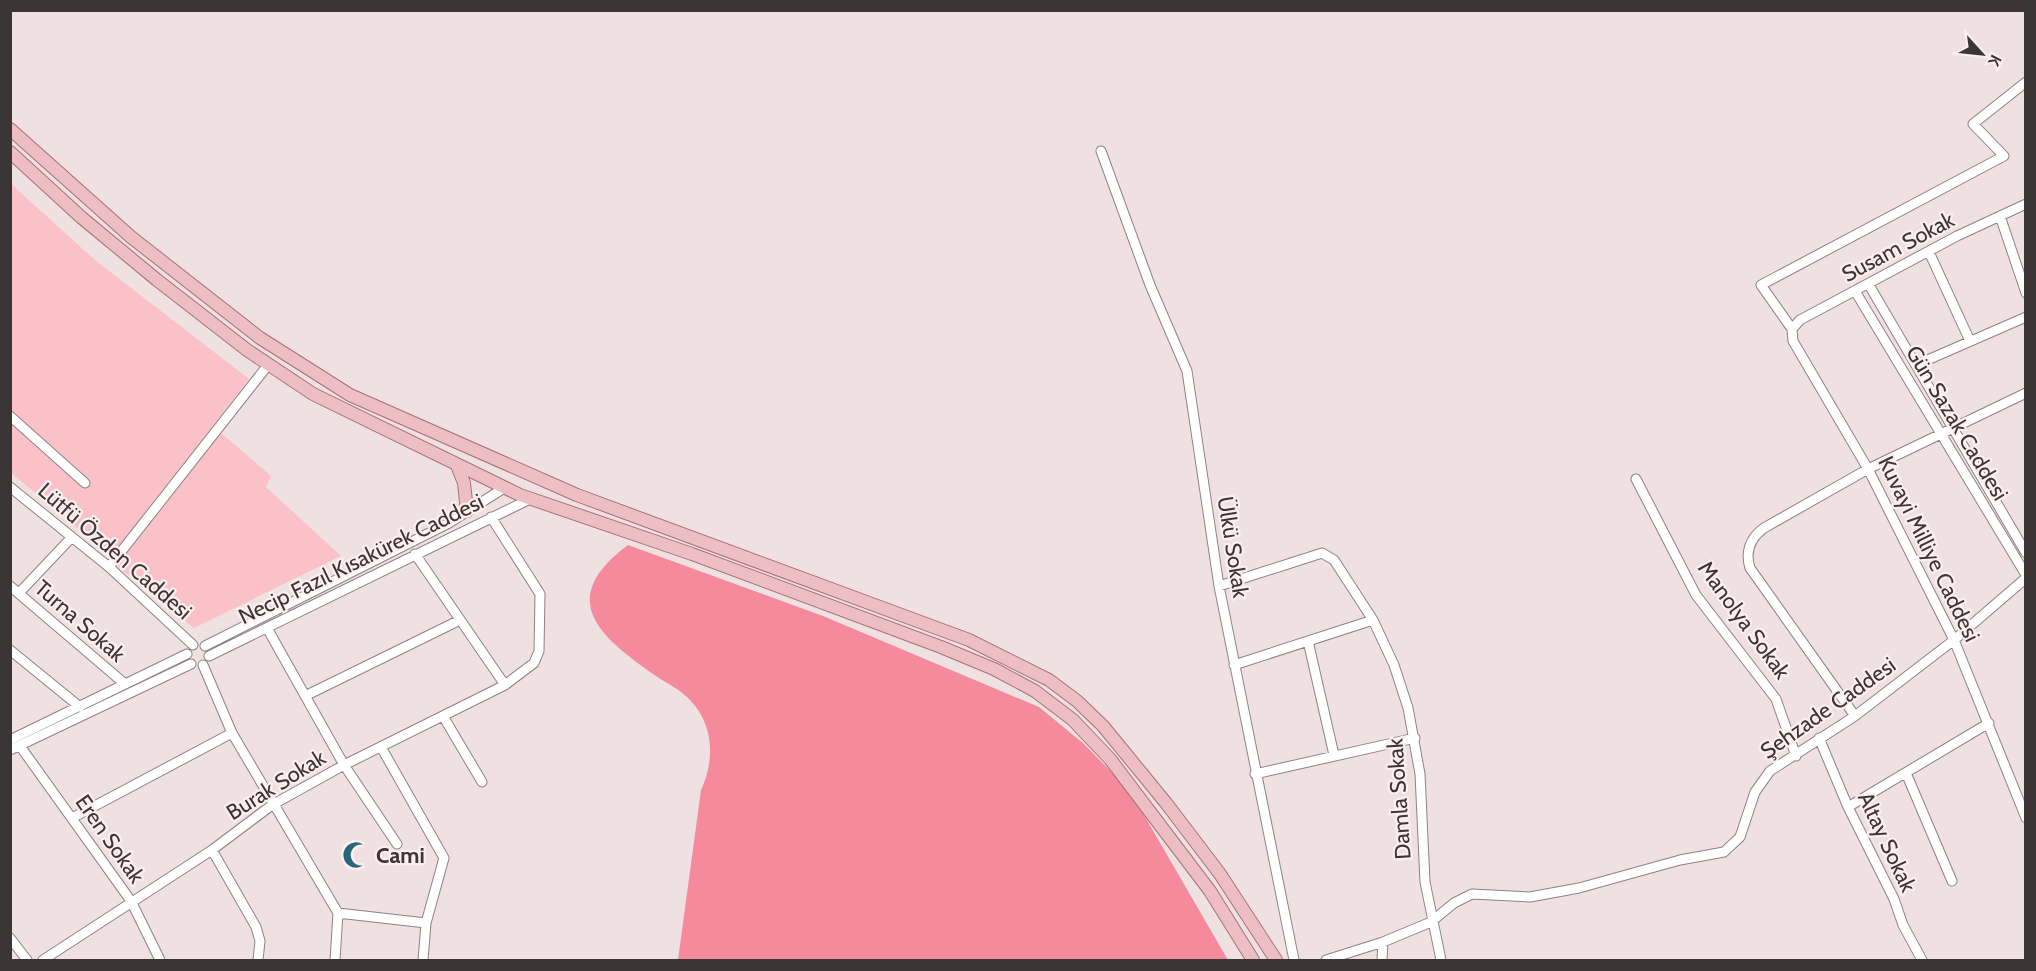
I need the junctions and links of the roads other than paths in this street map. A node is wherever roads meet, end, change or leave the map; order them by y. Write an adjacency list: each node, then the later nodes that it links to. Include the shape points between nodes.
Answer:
1 (2025, 82): 12 (street, Kuvayi Milliye Caddesi, via 1973,124 2004,156 1761,285)
2 (10, 129): 21 (main road, via 131,237 283,355 369,404)
3 (1101, 151): 37 (street, Ülkü Sokak, via 1150,285 1187,371)
4 (10, 152): 14 (main road, via 119,250)
5 (2025, 204): 6 (street, Susam Sokak)
6 (2000, 216): 7 (street, Susam Sokak); 10 (street)
7 (1929, 252): 8 (street, Susam Sokak); 13 (street)
8 (1869, 285): 9 (street, Susam Sokak); 15 (street, Gün Sazak Caddesi)
9 (1856, 291): 12 (street, Susam Sokak, via 1800,320); 19 (street, Gün Sazak Caddesi)
10 (2025, 293)
11 (2025, 317): 13 (street)
12 (1792, 329): 22 (street, Kuvayi Milliye Caddesi, via 1793,341)
13 (1970, 341): 15 (street)
14 (268, 365): 20 (main road, via 313,394); 34 (street)
15 (1916, 365): 18 (street, Gün Sazak Caddesi)
16 (2025, 393): 18 (street)
17 (10, 416): 25 (street)
18 (1952, 427): 19 (street); 32 (street, Gün Sazak Caddesi)
19 (1941, 433): 22 (street); 35 (street, Gün Sazak Caddesi)
20 (457, 465): 27 (main road); 29 (main road, via 464,483)
21 (513, 468): 24 (main road); 27 (main road)
22 (1869, 469): 43 (street, Kuvayi Milliye Caddesi); 57 (street, via 1764,528 1748,552 1750,568)
23 (1636, 478): 67 (street, Manolya Sokak, via 1696,595 1776,699)
24 (539, 479): 28 (main road); 93 (main road, via 969,640 1049,680 1103,726 1166,803 1220,874)
25 (85, 483)
26 (10, 487): 31 (street, Lütfü Özden Caddesi)
27 (504, 488): 28 (main road); 29 (street, Necip Fazıl Kısakürek Caddesi)
28 (530, 499): 30 (street, Necip Fazıl Kısakürek Caddesi); 92 (main road, via 692,554 941,647 1035,691 1073,720 1116,766 1210,891)
29 (467, 511): 45 (street, Necip Fazıl Kısakürek Caddesi)
30 (491, 517): 33 (street, Necip Fazıl Kısakürek Caddesi); 53 (street, Burak Sokak, via 540,594 538,658)
31 (72, 537): 34 (street, Lütfü Özden Caddesi); 38 (street)
32 (2025, 553)
33 (415, 554): 39 (street); 41 (street, Necip Fazıl Kısakürek Caddesi)
34 (109, 567): 44 (street, Lütfü Özden Caddesi)
35 (2025, 577): 43 (street, Şehzade Caddesi)
36 (10, 586): 38 (street, Turna Sokak)
37 (1218, 586): 40 (street, Damla Sokak, via 1325,554 1334,560); 51 (street, Ülkü Sokak)
38 (19, 594): 52 (street, Turna Sokak)
39 (460, 620): 53 (street); 54 (street)
40 (1373, 620): 42 (street); 60 (street, Damla Sokak, via 1402,686)
41 (267, 628): 48 (street, Necip Fazıl Kısakürek Caddesi); 54 (street)
42 (1308, 640): 51 (street); 66 (street)
43 (1954, 640): 57 (street, Şehzade Caddesi); 58 (street, Kuvayi Milliye Caddesi)
44 (194, 645): 45 (street); 47 (street)
45 (205, 646): 48 (street)
46 (10, 651): 55 (street)
47 (187, 654): 49 (street); 52 (street)
48 (209, 656): 50 (street)
49 (191, 664): 50 (street); 63 (street)
50 (202, 665): 59 (street)
51 (1234, 665): 70 (street, Ülkü Sokak)
52 (125, 684): 55 (street)
53 (505, 685): 56 (street, Burak Sokak)
54 (305, 696): 68 (street)
55 (80, 707): 62 (street)
56 (443, 716): 64 (street, Burak Sokak); 71 (street)
57 (1855, 716): 61 (street, Şehzade Caddesi)
58 (1989, 723): 69 (street); 72 (street, Kuvayi Milliye Caddesi)
59 (232, 733): 73 (street); 76 (street)
60 (1415, 738): 66 (street); 82 (street, Damla Sokak, via 1422,859)
61 (1819, 738): 67 (street, Şehzade Caddesi); 74 (street, Altay Sokak)
62 (10, 740)
63 (20, 746): 65 (street); 76 (street, Eren Sokak)
64 (381, 747): 68 (street, Burak Sokak); 83 (street, via 444,858)
65 (10, 750)
66 (1334, 755): 70 (street)
67 (1796, 756): 82 (street, Şehzade Caddesi, via 1764,778 1750,803 1740,837 1724,852 1530,897 1472,894 1446,908)
68 (345, 765): 73 (street, Burak Sokak); 77 (street)
69 (1906, 773): 74 (street); 79 (street)
70 (1255, 774): 94 (street, Ülkü Sokak)
71 (482, 782)
72 (2021, 794): 75 (street, Kuvayi Milliye Caddesi)
73 (272, 805): 78 (street, Burak Sokak); 81 (street)
74 (1848, 807): 98 (street, Altay Sokak)
75 (2025, 818)
76 (72, 819): 80 (street, Eren Sokak)
77 (397, 844)
78 (212, 849): 80 (street, Burak Sokak); 89 (street, via 256,927 260,941)
79 (1952, 881)
80 (131, 902): 87 (street, Burak Sokak); 88 (street, Eren Sokak)
81 (338, 913): 83 (street); 90 (street)
82 (1431, 922): 85 (street, Şehzade Caddesi); 97 (street, Damla Sokak)
83 (426, 923): 91 (street)
84 (10, 938): 86 (street)
85 (1383, 942): 95 (street, Şehzade Caddesi); 96 (street)
86 (27, 960)
87 (43, 960)
88 (160, 960)
89 (258, 960)
90 (335, 960)
91 (423, 960)
92 (1254, 960)
93 (1276, 960)
94 (1294, 960)
95 (1326, 960)
96 (1382, 960)
97 (1441, 960)
98 (1922, 960)

